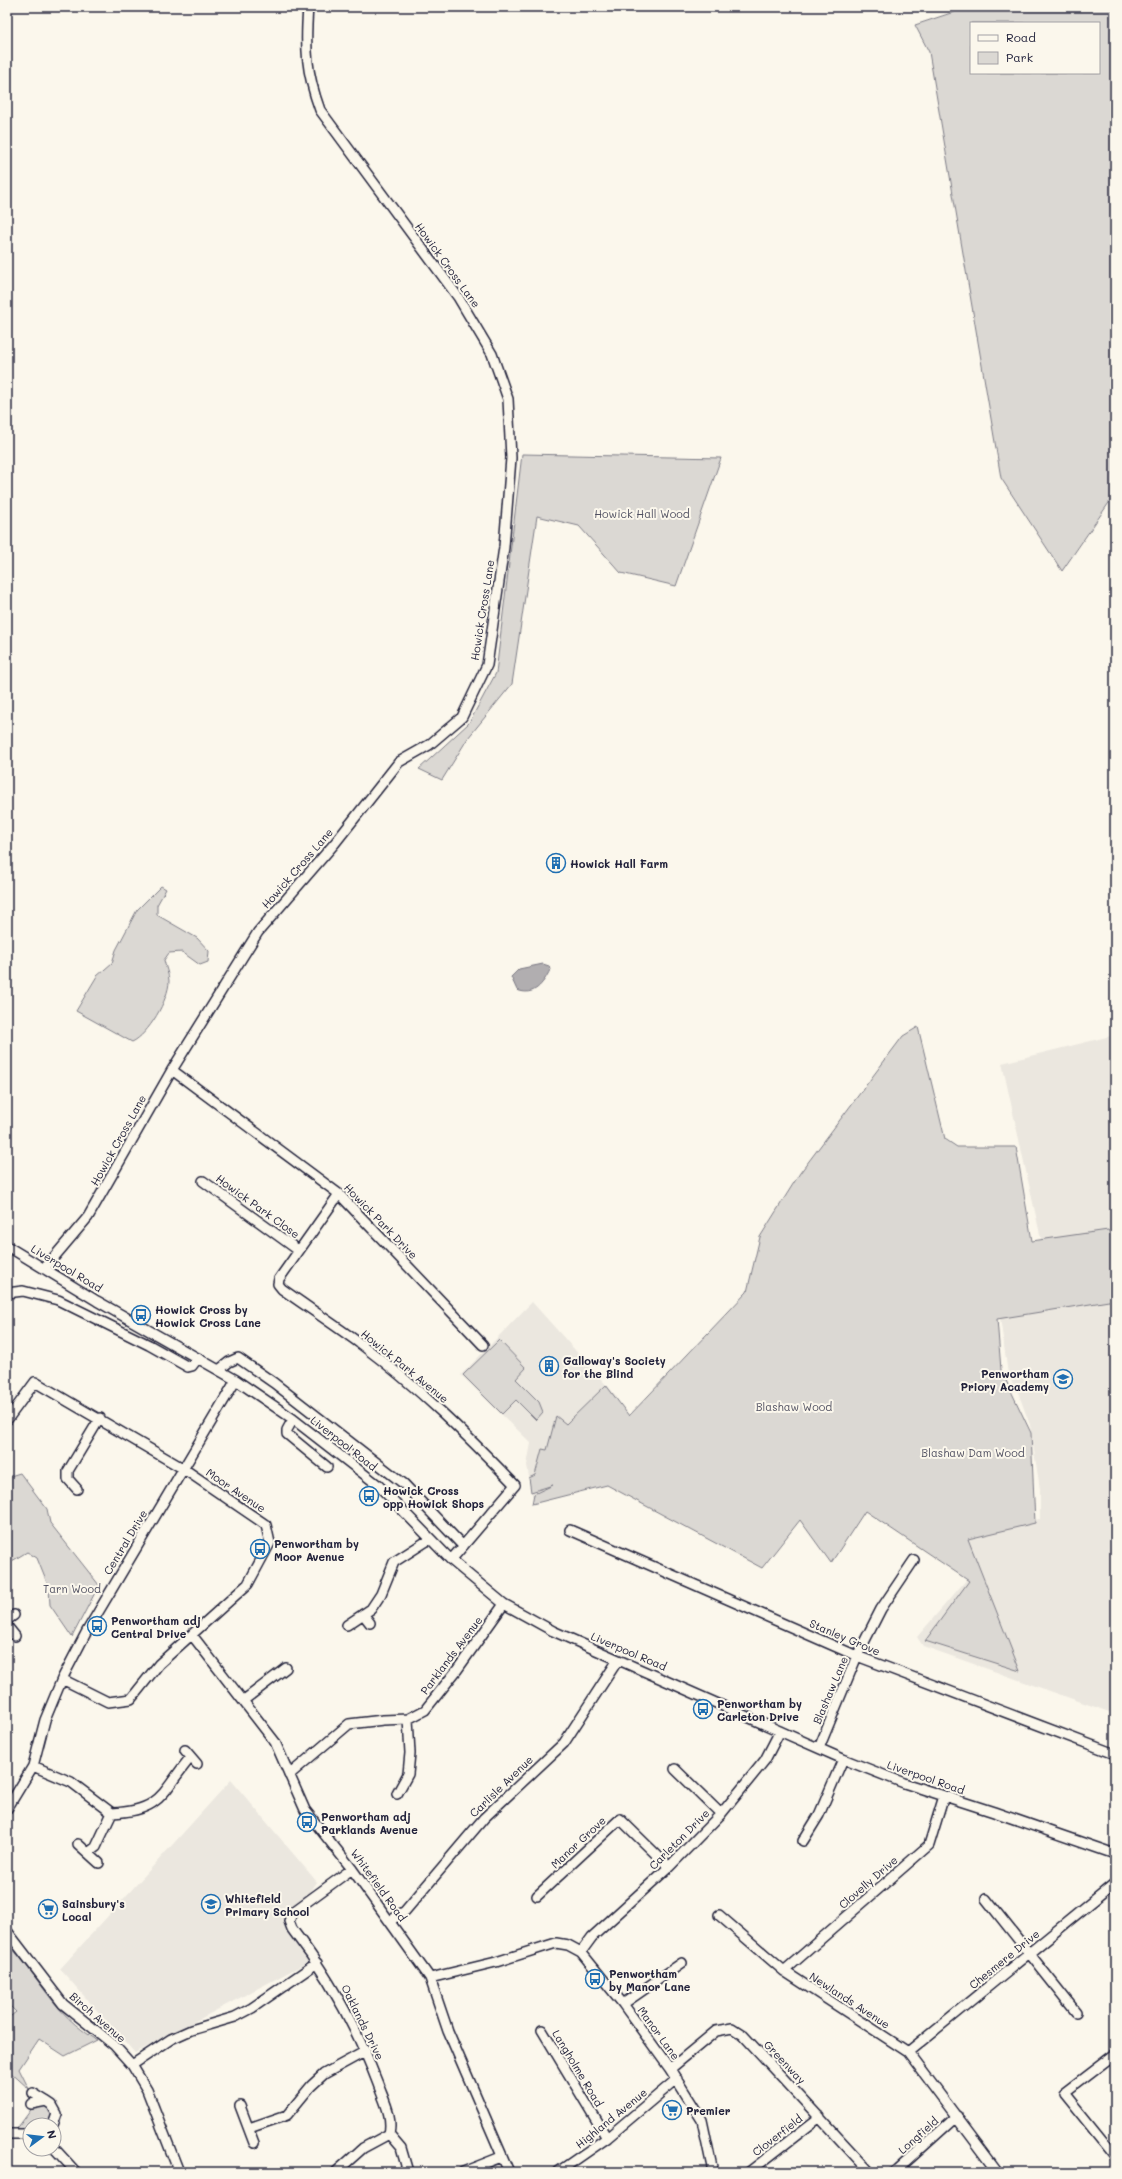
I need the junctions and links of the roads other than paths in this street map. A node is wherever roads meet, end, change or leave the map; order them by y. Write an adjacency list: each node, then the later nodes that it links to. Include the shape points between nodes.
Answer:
1 (308, 7): 2 (street, Howick Cross Lane, via 305,41 308,75 320,110 458,297 492,354 508,399 511,458 504,547 487,665 462,717 429,746 399,762 335,843 258,932)
2 (172, 1070): 4 (street, Howick Park Drive); 7 (street, Howick Cross Lane, via 88,1217)
3 (204, 1181): 6 (street, Howick Park Close)
4 (339, 1194): 6 (street, Howick Park Avenue); 9 (street, Howick Park Drive)
5 (7, 1246): 7 (street, Liverpool Road)
6 (298, 1250): 21 (street, Howick Park Avenue, via 279,1279 278,1284 282,1289 363,1346 430,1402 464,1432 515,1485)
7 (44, 1269): 10 (street, Liverpool Road)
8 (7, 1293): 10 (street, via 23,1291 58,1300 150,1345 188,1367)
9 (483, 1345)
10 (198, 1358): 11 (street, Liverpool Road)
11 (219, 1370): 12 (street, Liverpool Road); 21 (street, via 238,1358 274,1383 404,1484)
12 (236, 1380): 14 (street, Liverpool Road); 17 (street, Central Drive)
13 (100, 1418): 15 (street, Moor Avenue, via 36,1382); 17 (street, Moor Avenue); 18 (street, via 68,1471 68,1479)
14 (293, 1418): 16 (street, via 287,1434); 20 (street, Liverpool Road, via 378,1485)
15 (7, 1420)
16 (327, 1467)
17 (184, 1469): 29 (street, Moor Avenue, via 266,1525 270,1543 248,1584); 34 (street, Central Drive, via 102,1603)
18 (77, 1489)
19 (570, 1530): 31 (street, Stanley Grove)
20 (430, 1539): 22 (street, Liverpool Road); 25 (street, via 394,1562 381,1594 371,1609)
21 (463, 1546): 22 (street, Howick Park Avenue)
22 (452, 1560): 24 (street, Liverpool Road)
23 (914, 1560): 31 (street, Blashaw Lane, via 881,1609)
24 (504, 1604): 32 (street, Liverpool Road, via 553,1631); 36 (street, Parklands Avenue, via 458,1670 425,1710)
25 (363, 1614): 26 (street); 27 (street)
26 (370, 1623)
27 (346, 1625)
28 (7, 1626): 30 (street)
29 (192, 1634): 34 (street, Moor Avenue, via 159,1664 131,1699 119,1708 112,1708 108,1702); 35 (street, Whitefield Road)
30 (15, 1636)
31 (857, 1656): 38 (street, Blashaw Lane); 39 (street, Stanley Grove)
32 (618, 1660): 37 (street, Liverpool Road); 61 (street, Carlisle Avenue, via 564,1743 484,1818 405,1911)
33 (286, 1668): 35 (street)
34 (62, 1679): 42 (street, Central Drive, via 46,1720)
35 (244, 1700): 44 (street, Whitefield Road, via 275,1742)
36 (408, 1719): 44 (street, Parklands Avenue, via 349,1724); 45 (street, via 408,1774)
37 (780, 1731): 38 (street, Liverpool Road); 49 (street, Carleton Drive, via 765,1760)
38 (819, 1748): 40 (street, Liverpool Road)
39 (1115, 1754)
40 (843, 1759): 46 (street, Liverpool Road); 50 (street, via 819,1815)
41 (197, 1764): 48 (street, via 188,1754 168,1790 148,1807)
42 (33, 1766): 47 (street, Central Drive); 48 (street, via 72,1782)
43 (675, 1769): 49 (street)
44 (289, 1775): 56 (street, Whitefield Road, via 306,1810)
45 (397, 1794)
46 (944, 1796): 53 (street, Liverpool Road); 67 (street, Clovelly Drive, via 929,1845)
47 (8, 1806)
48 (112, 1813): 52 (street, via 96,1847)
49 (720, 1814): 55 (street, Carleton Drive)
50 (803, 1841)
51 (78, 1844): 52 (street)
52 (88, 1853): 54 (street)
53 (1115, 1854)
54 (99, 1863)
55 (669, 1867): 58 (street, Manor Grove, via 620,1819); 63 (street, Carleton Drive, via 592,1937)
56 (352, 1869): 61 (street, Whitefield Road); 66 (street, Oaklands Drive, via 293,1912 290,1921 292,1929)
57 (1115, 1883): 64 (street, Chesmere Drive)
58 (537, 1896)
59 (986, 1899): 64 (street)
60 (719, 1915): 67 (street, Newlands Avenue)
61 (390, 1921): 68 (street, Whitefield Road)
62 (7, 1930): 75 (street, Birch Avenue, via 63,2004 114,2045)
63 (581, 1952): 68 (street, Manor Lane, via 568,1945 556,1943 496,1962); 69 (street, Manor Lane)
64 (1029, 1954): 70 (street); 73 (street, Chesmere Drive)
65 (682, 1963): 69 (street)
66 (317, 1964): 72 (street, Oaklands Drive, via 342,2003); 75 (street, via 252,2008 235,2017 191,2030 171,2039)
67 (784, 1972): 73 (street, Newlands Avenue)
68 (430, 1978): 93 (street, Whitefield Road, via 448,2031)
69 (623, 2004): 76 (street, Manor Lane)
70 (1076, 2012)
71 (542, 2030): 89 (street, Langholme Road)
72 (366, 2051): 85 (street, via 324,2074 310,2086 286,2115); 88 (street, Oaklands Drive, via 390,2117)
73 (908, 2052): 82 (street, Newlands Avenue)
74 (1115, 2054): 91 (street, via 1064,2093)
75 (132, 2065): 95 (street, Birch Avenue, via 147,2090)
76 (670, 2069): 77 (street, Manor Lane); 84 (street, Greenway, via 716,2031 732,2028 743,2035)
77 (677, 2079): 89 (street, Highland Avenue); 101 (street, Manor Lane, via 702,2120)
78 (33, 2092): 79 (street)
79 (46, 2101): 80 (street); 83 (street, via 52,2105)
80 (32, 2104)
81 (240, 2106): 85 (street)
82 (957, 2116): 104 (street, Longfield); 105 (street, Newlands Avenue)
83 (56, 2117)
84 (820, 2117): 102 (street, Cloverfield); 103 (street, Greenway)
85 (249, 2128): 90 (street)
86 (7, 2134): 87 (street)
87 (22, 2134)
88 (389, 2134): 96 (street, via 363,2148); 97 (street, via 401,2148)
89 (607, 2138): 100 (street, Highland Avenue)
90 (254, 2143)
91 (1115, 2156)
92 (62, 2157): 94 (street)
93 (501, 2157): 98 (street); 99 (street, Whitefield Road)
94 (76, 2172)
95 (179, 2172)
96 (336, 2172)
97 (408, 2172)
98 (463, 2172)
99 (509, 2172)
100 (558, 2172)
101 (713, 2172)
102 (749, 2172)
103 (870, 2172)
104 (895, 2172)
105 (998, 2172)

